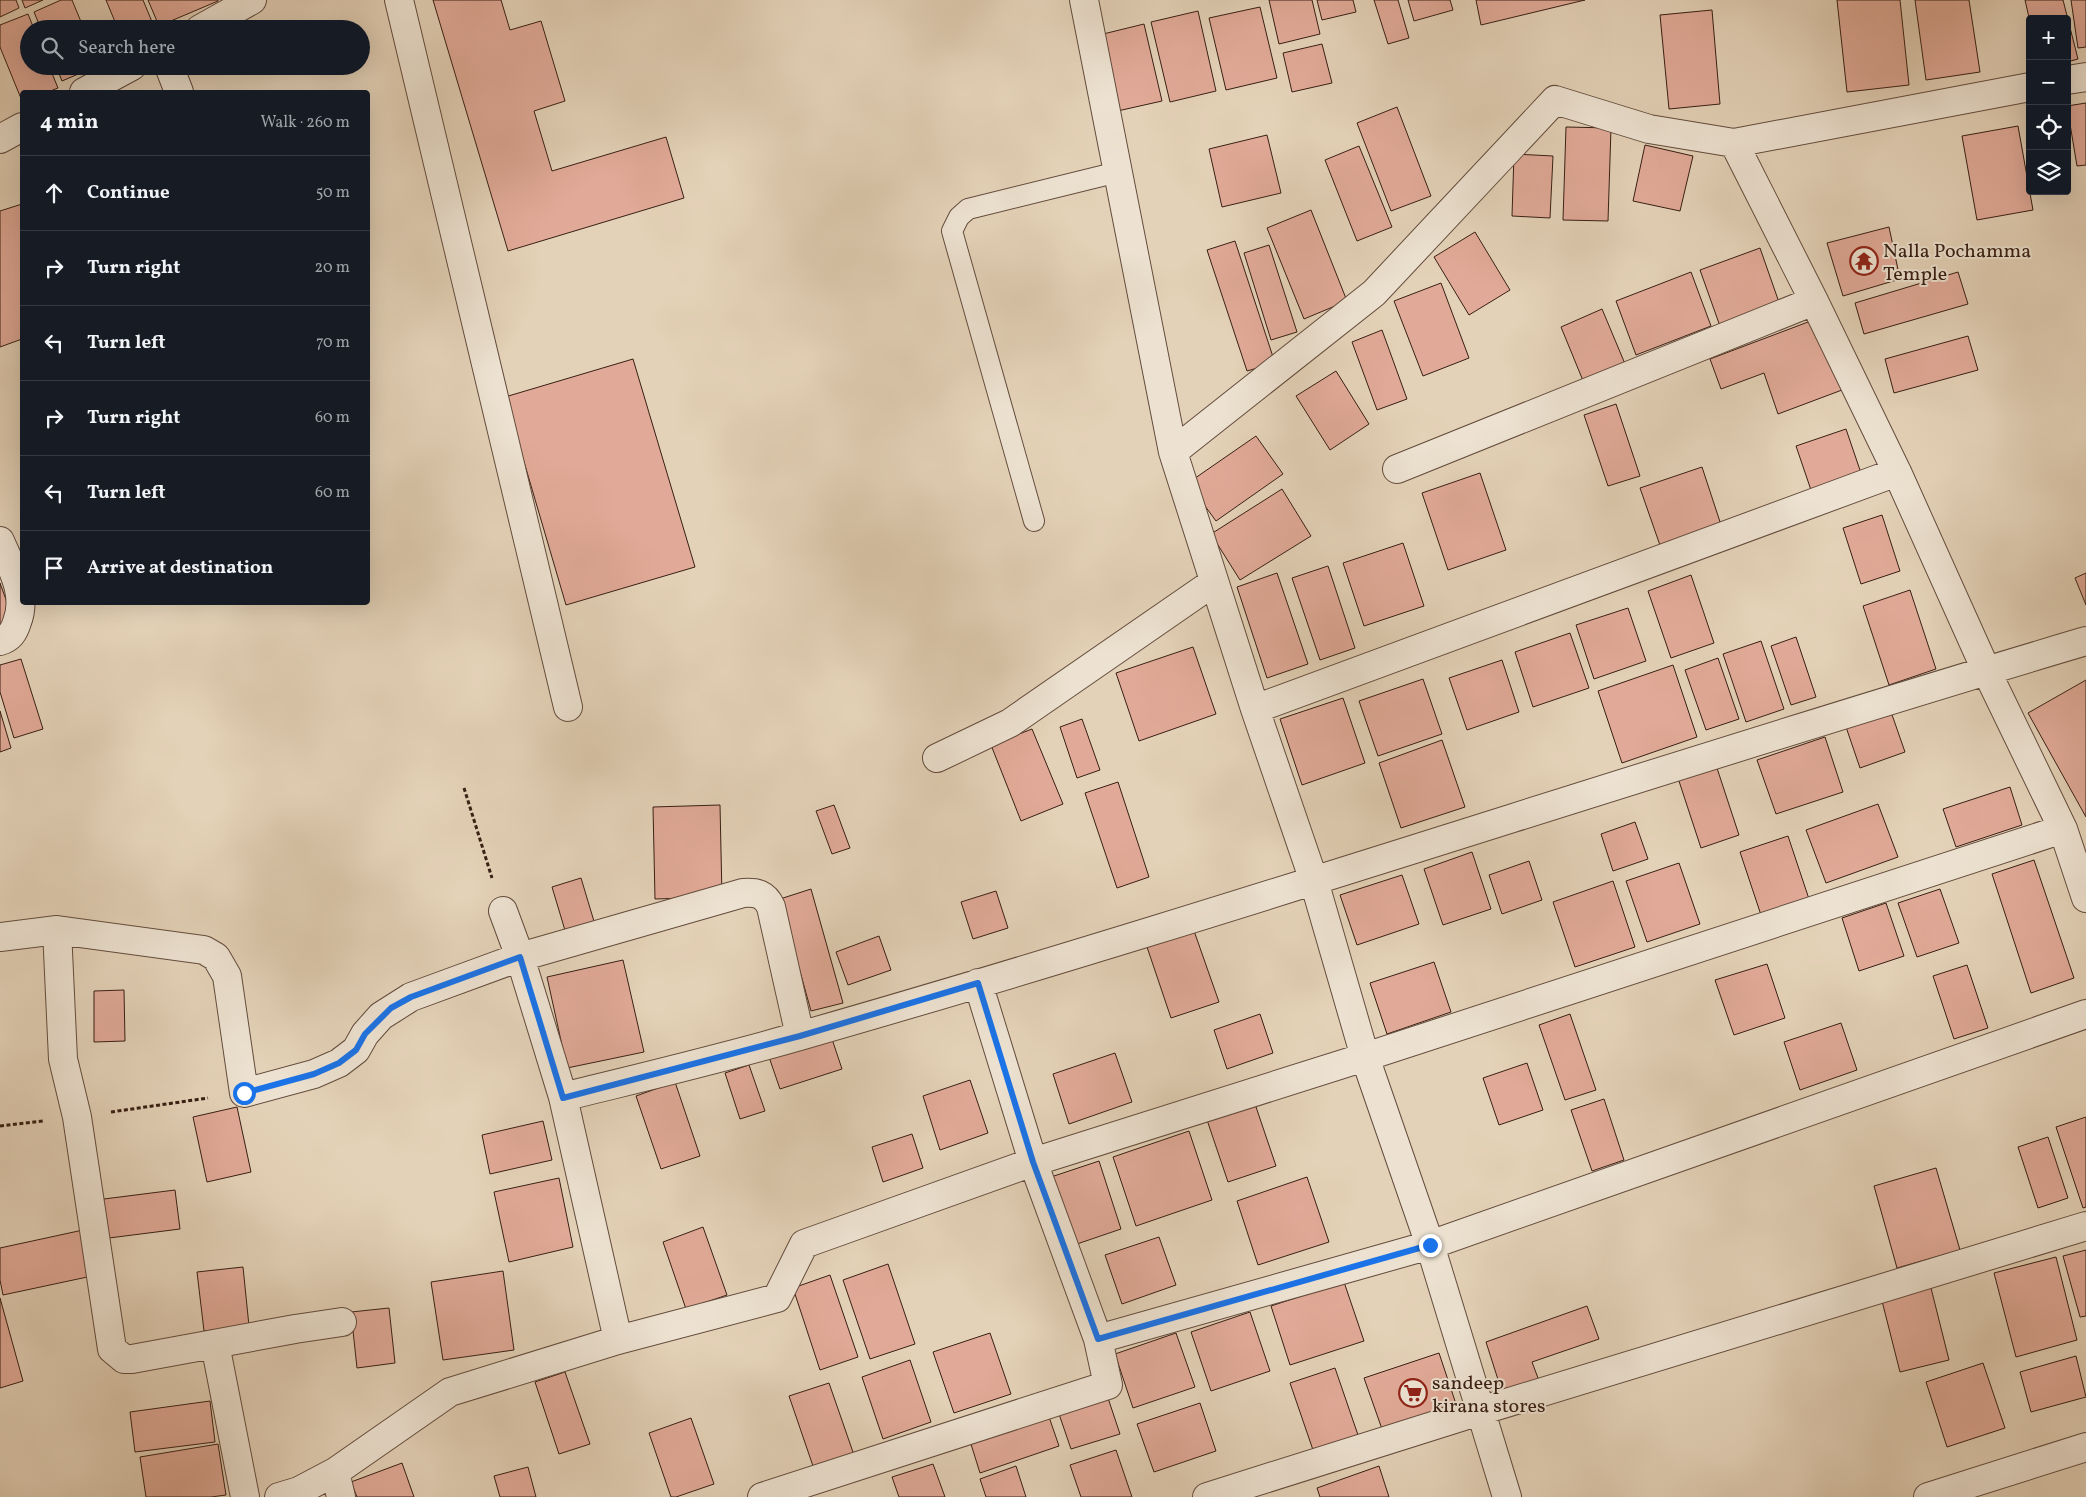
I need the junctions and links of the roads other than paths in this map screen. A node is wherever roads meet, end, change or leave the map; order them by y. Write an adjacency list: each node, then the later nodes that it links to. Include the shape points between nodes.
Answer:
1 (252, 0): 4 (street)
2 (399, 0): 28 (street)
3 (1084, 0): 15 (street)
4 (216, 20)
5 (115, 75): 10 (street)
6 (173, 75): 11 (street)
7 (2086, 77): 8 (street)
8 (2071, 79)
9 (2026, 88): 14 (street)
10 (88, 90)
11 (179, 90)
12 (20, 127): 13 (street)
13 (0, 139)
14 (1734, 144): 16 (street); 17 (street, via 1649,129 1555,100 1374,292)
15 (1118, 172): 17 (street); 20 (lane, via 968,209 959,216 952,231)
16 (1814, 301): 18 (street); 19 (street)
17 (1173, 452): 22 (street)
18 (1397, 469)
19 (1897, 472): 27 (street); 29 (street)
20 (1034, 521)
21 (0, 541): 23 (street)
22 (1214, 582): 29 (street); 30 (street, via 1010,723)
23 (20, 591)
24 (21, 605): 25 (street, via 13,633)
25 (0, 641)
26 (2086, 641): 27 (street)
27 (1986, 670): 31 (street); 32 (street)
28 (568, 707)
29 (1255, 709): 32 (street)
30 (937, 758)
31 (2063, 829): 33 (street); 41 (street)
32 (1314, 881): 38 (street); 41 (street)
33 (2086, 898)
34 (503, 911): 37 (street)
35 (56, 930): 36 (street); 37 (street, via 204,950 216,957 228,976 244,1093 314,1074 339,1063 356,1050 365,1034 391,1008 411,997); 49 (street, via 63,1058 76,1117 112,1349 124,1359 132,1359)
36 (0, 937)
37 (520, 957): 40 (street, via 756,892 767,898 772,907); 42 (street)
38 (978, 983): 40 (street); 43 (street)
39 (2086, 1014): 45 (street)
40 (800, 1036): 42 (street)
41 (1365, 1057): 43 (street); 45 (street)
42 (563, 1098): 48 (street)
43 (1033, 1162): 47 (street); 48 (street, via 804,1244 777,1298)
44 (2086, 1226): 50 (street)
45 (1430, 1245): 47 (street); 50 (street)
46 (342, 1322): 49 (street)
47 (1098, 1339): 53 (street, via 1108,1385)
48 (618, 1340): 52 (street, via 450,1392)
49 (215, 1344): 54 (street)
50 (1480, 1411): 57 (street); 58 (street)
51 (2086, 1448): 59 (street)
52 (338, 1484): 55 (street)
53 (805, 1491): 56 (street)
54 (245, 1497)
55 (279, 1497)
56 (762, 1497)
57 (1207, 1497)
58 (1507, 1497)
59 (1928, 1497)

